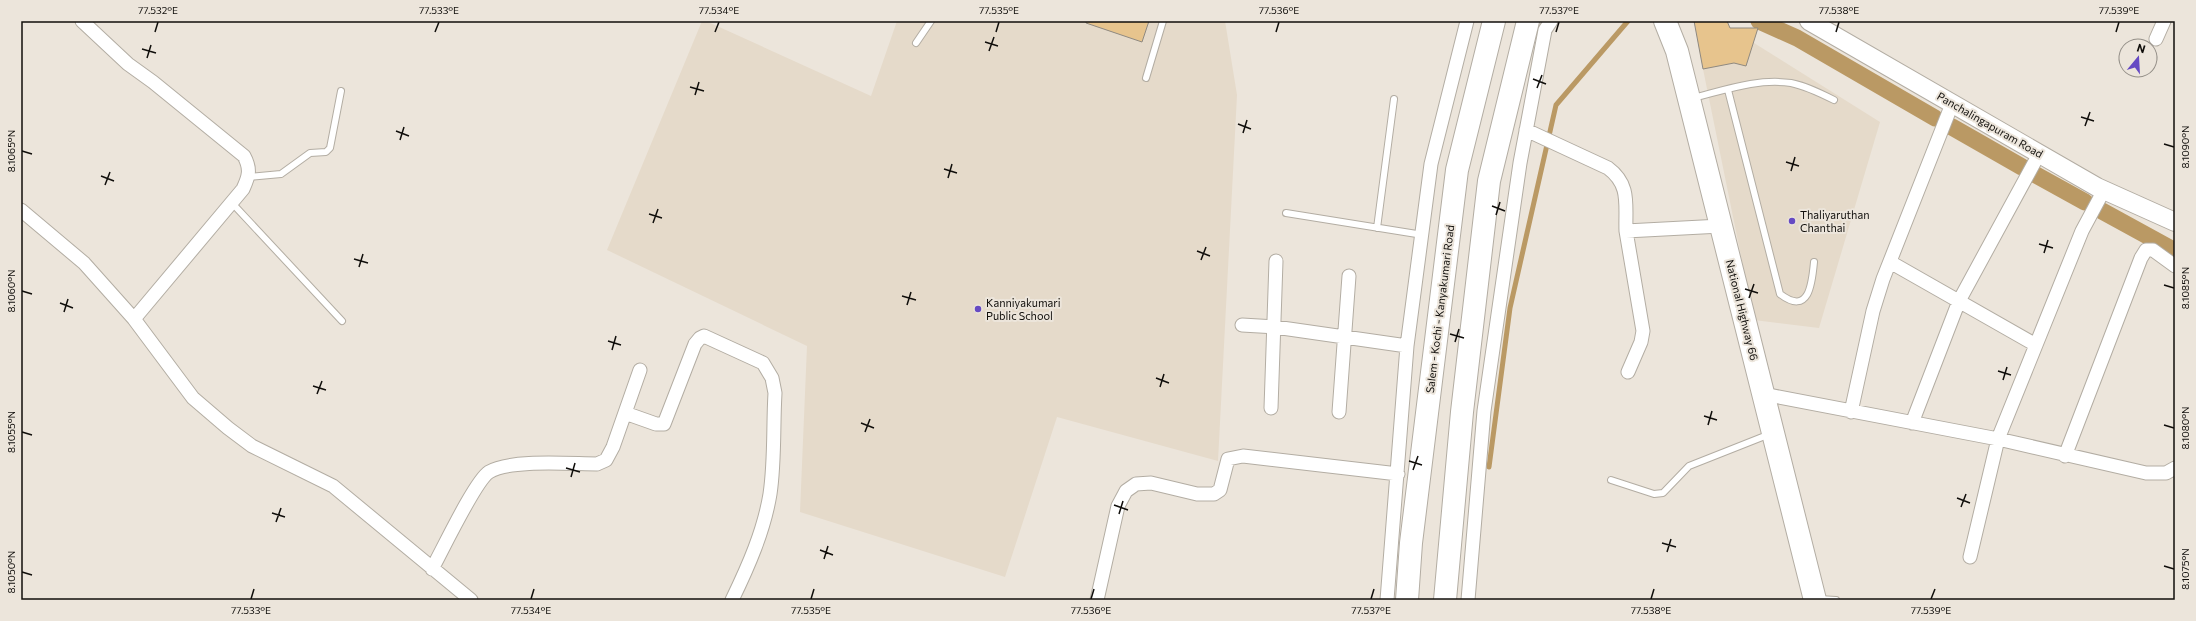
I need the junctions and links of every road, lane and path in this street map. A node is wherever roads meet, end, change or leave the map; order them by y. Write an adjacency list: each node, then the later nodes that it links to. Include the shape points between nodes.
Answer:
1 (82, 21): 22 (street, via 128,64 244,156 250,167)
2 (931, 21): 12 (lane)
3 (1163, 21): 13 (lane)
4 (1467, 21): 31 (street, via 1431,164)
5 (1494, 21): 66 (highway, Salem - Kochi - Kanyakumari Road, via 1457,170 1412,536)
6 (1528, 21): 67 (highway, via 1489,181 1462,412)
7 (1552, 21): 20 (street, via 1545,30)
8 (1665, 21): 16 (highway, National Highway 66, via 1677,51)
9 (1809, 21): 19 (street, Panchalingapuram Road)
10 (2164, 21): 11 (street)
11 (2156, 38)
12 (916, 43)
13 (1146, 78)
14 (1728, 90): 16 (lane); 18 (lane, via 1760,82 1792,84); 33 (lane, via 1780,294 1789,300 1797,301 1807,296 1811,289)
15 (342, 91): 22 (lane, via 330,148 326,152 310,153 281,174)
16 (1689, 98): 28 (highway, National Highway 66)
17 (1394, 99): 29 (lane)
18 (1834, 100)
19 (1952, 104): 21 (street, Panchalingapuram Road); 34 (street)
20 (1526, 130): 30 (street, via 1618,175 1625,186); 68 (street, via 1484,412)
21 (2039, 154): 23 (street, Panchalingapuram Road); 37 (street)
22 (249, 177): 24 (street)
23 (2104, 190): 27 (street, Panchalingapuram Road); 43 (street, via 2082,231)
24 (232, 203): 38 (street); 39 (lane)
25 (21, 210): 38 (street, via 84,263)
26 (1286, 213): 29 (lane)
27 (2175, 222)
28 (1721, 226): 30 (street); 47 (highway, National Highway 66)
29 (1377, 228): 31 (lane)
30 (1626, 231): 46 (street, via 1642,331)
31 (1423, 235): 44 (street)
32 (1276, 261): 41 (street)
33 (1814, 262)
34 (1890, 262): 37 (street); 50 (street, via 1873,312)
35 (2175, 266): 55 (street, via 2153,250 2146,250 2141,258)
36 (1349, 276): 42 (street)
37 (1959, 301): 43 (street); 52 (street)
38 (134, 319): 60 (street, via 193,398 228,428 252,446 333,486)
39 (342, 321)
40 (1242, 325): 41 (street)
41 (1275, 327): 42 (street); 48 (street)
42 (1346, 336): 44 (street); 49 (street)
43 (2036, 345): 54 (street)
44 (1408, 346): 57 (street)
45 (640, 370): 51 (street)
46 (1628, 372)
47 (1763, 394): 50 (street); 53 (highway, National Highway 66)
48 (1271, 408)
49 (1339, 412)
50 (1851, 412): 52 (street)
51 (625, 413): 60 (street, via 606,460 597,464 505,466 488,473 476,487); 63 (street, via 656,424 664,424 695,344 704,336 763,364 772,378 775,393 770,492 764,520)
52 (1912, 422): 54 (street)
53 (1773, 433): 58 (lane, via 1689,466 1663,493 1654,494); 61 (highway, National Highway 66)
54 (1998, 439): 55 (street); 59 (street)
55 (2065, 456): 56 (street, via 2146,473 2166,473)
56 (2175, 468)
57 (1398, 474): 64 (street, via 1243,456 1228,459 1220,490 1214,494 1197,494 1151,483 1136,484 1126,491 1118,506); 65 (street)
58 (1611, 480)
59 (1970, 558)
60 (432, 569): 62 (street)
61 (1815, 599): 69 (lane)
62 (471, 600)
63 (732, 600)
64 (1097, 600)
65 (1387, 600)
66 (1407, 600)
67 (1445, 600)
68 (1468, 600)
69 (1836, 600)

